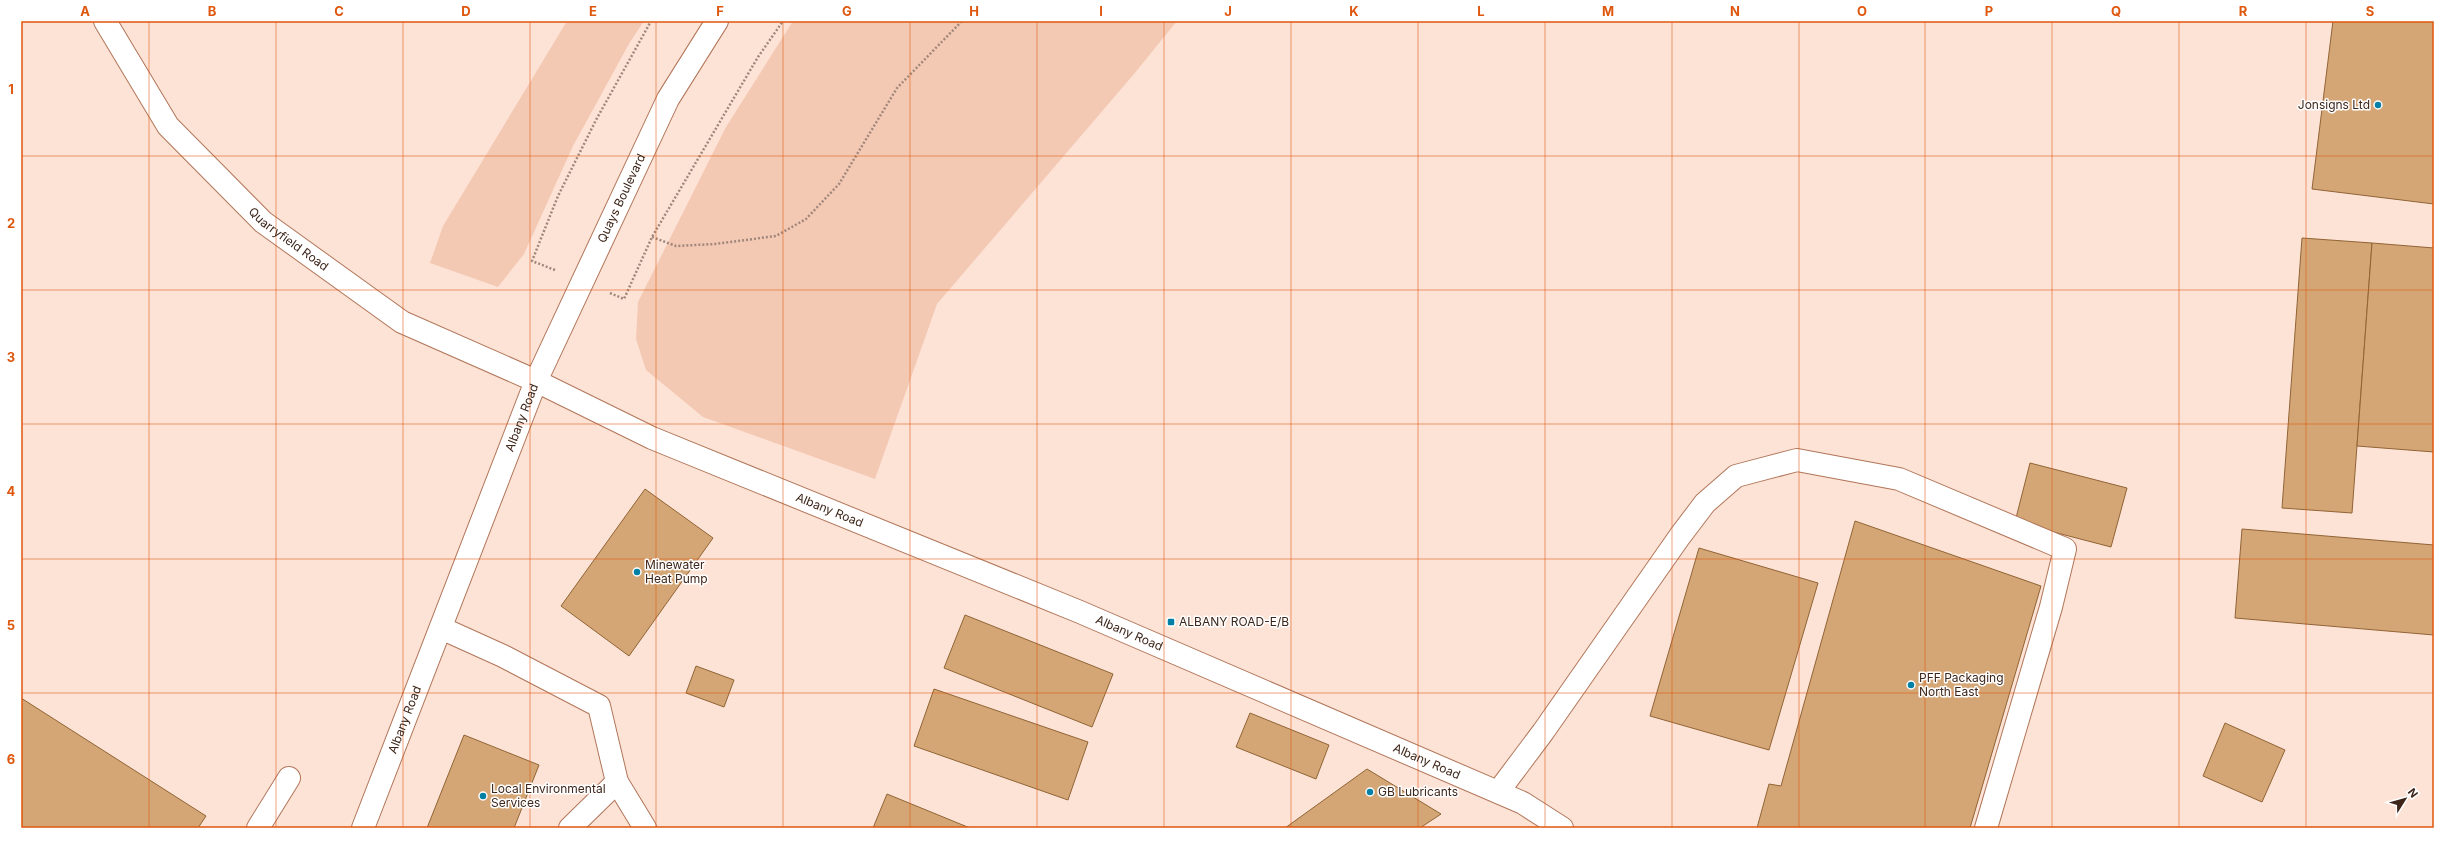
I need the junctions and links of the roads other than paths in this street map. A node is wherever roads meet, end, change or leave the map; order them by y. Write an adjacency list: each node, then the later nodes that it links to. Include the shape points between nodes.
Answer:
1 (105, 21): 3 (street, Quarryfield Road, via 168,126 263,222 402,322)
2 (717, 21): 3 (street, Quays Boulevard, via 668,99)
3 (536, 381): 4 (street, Albany Road); 7 (street, Albany Road, via 652,438 1080,612)
4 (441, 628): 6 (street, via 503,656 599,706); 9 (street, Albany Road)
5 (289, 778): 8 (street)
6 (617, 782): 10 (street); 11 (street)
7 (1498, 792): 12 (street, Albany Road, via 1523,803); 13 (street, via 1705,503 1736,476 1797,460 1899,479 2065,549 2051,607)
8 (258, 828)
9 (364, 828)
10 (570, 828)
11 (645, 828)
12 (1562, 828)
13 (1986, 828)

